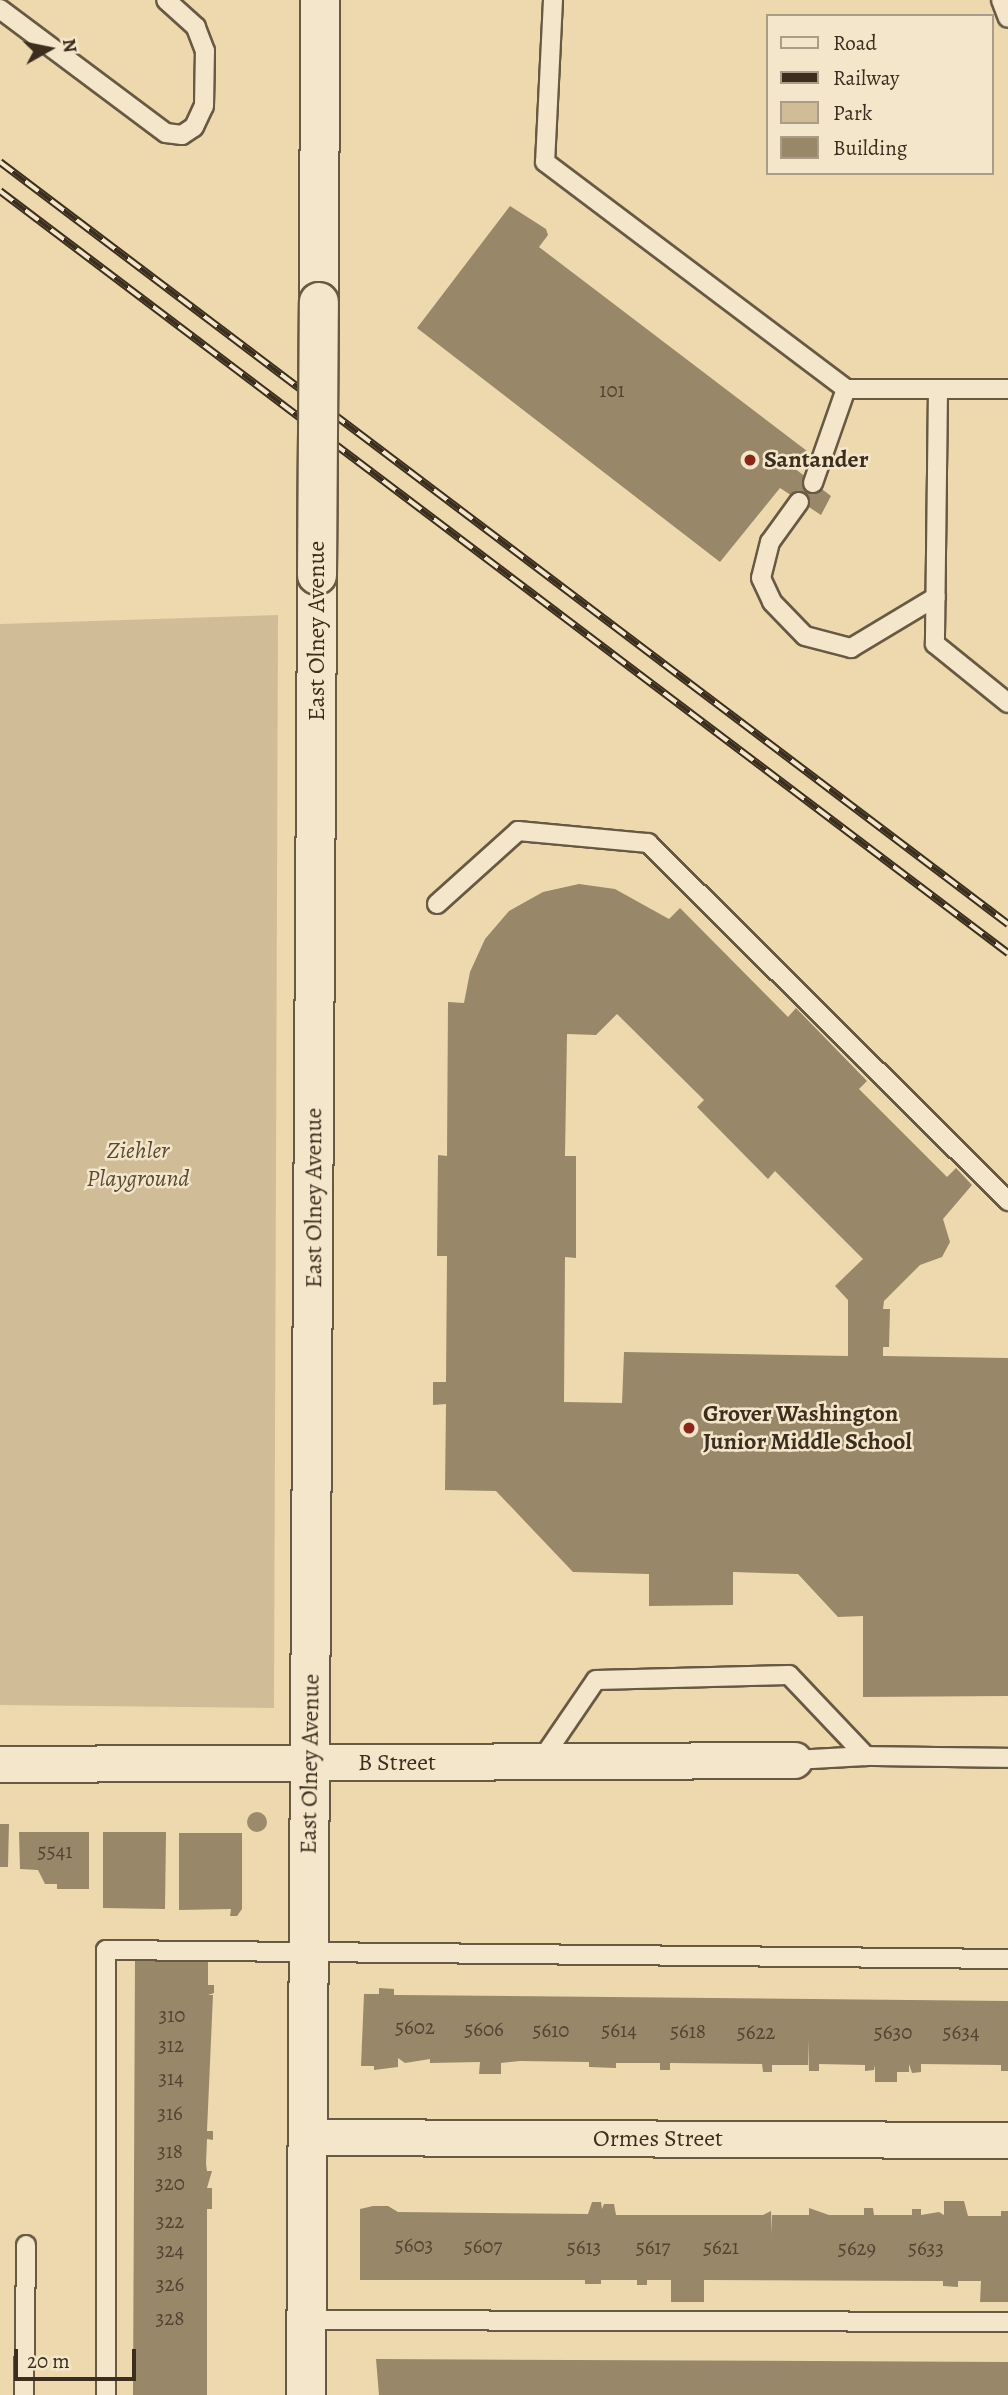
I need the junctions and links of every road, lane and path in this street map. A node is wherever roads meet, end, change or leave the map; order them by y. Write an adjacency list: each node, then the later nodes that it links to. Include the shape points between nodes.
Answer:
1 (166, 0): 5 (lane, via 196,27 205,51 204,106 194,127 182,135 166,133)
2 (320, 0): 20 (street, East Olney Avenue, bridge)
3 (554, 0): 7 (lane, via 545,162)
4 (1001, 0): 6 (lane)
5 (0, 9)
6 (1008, 18)
7 (846, 389): 8 (lane); 10 (lane)
8 (938, 390): 9 (lane); 12 (lane)
9 (1008, 390)
10 (813, 483)
11 (799, 502): 12 (lane, via 770,542 761,579 772,602 805,636 851,648)
12 (936, 597): 13 (lane, via 935,644)
13 (1008, 702)
14 (438, 904): 15 (lane, via 518,831 648,843)
15 (1008, 1201)
16 (866, 1756): 17 (lane); 18 (lane); 19 (lane, via 789,1675 596,1681)
17 (1008, 1758)
18 (793, 1760): 19 (street, B Street)
19 (540, 1762): 20 (street, B Street)
20 (310, 1763): 21 (street, B Street); 22 (street, East Olney Avenue)
21 (0, 1764)
22 (309, 1950): 23 (lane); 24 (street, East Olney Avenue); 30 (lane, via 106,1950)
23 (1008, 1959)
24 (309, 2137): 25 (street, Ormes Street); 27 (street, East Olney Avenue)
25 (1008, 2140)
26 (26, 2245): 29 (lane)
27 (307, 2319): 28 (lane); 31 (street, East Olney Avenue)
28 (1008, 2322)
29 (24, 2395)
30 (106, 2395)
31 (306, 2395)

